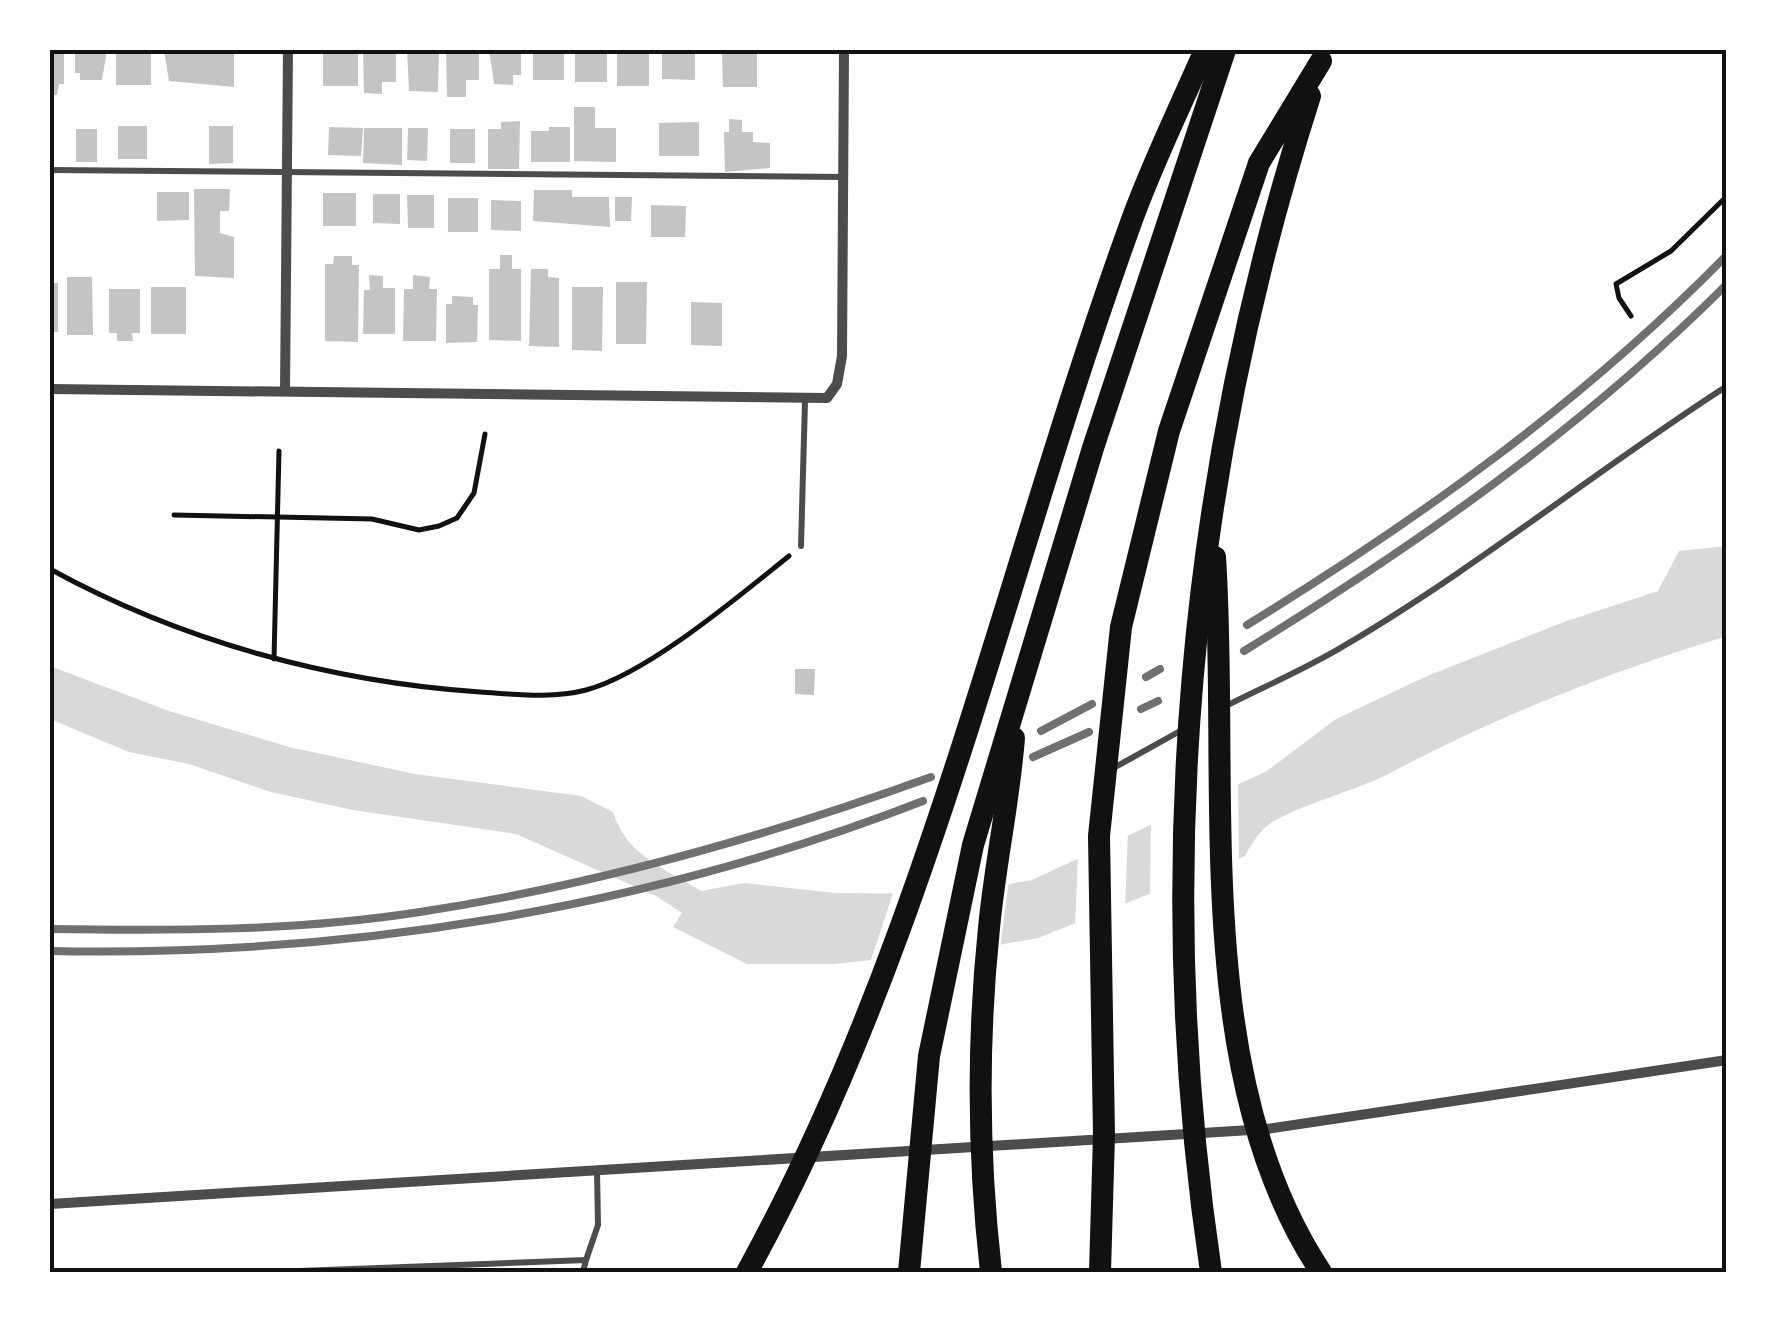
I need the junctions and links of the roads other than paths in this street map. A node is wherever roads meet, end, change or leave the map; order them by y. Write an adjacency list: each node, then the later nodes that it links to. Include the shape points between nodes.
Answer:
1 (288, 50): 7 (street)
2 (844, 50): 8 (street)
3 (1205, 50): 23 (highway, via 1134,214 862,1033)
4 (1225, 50): 15 (highway)
5 (1323, 56): 13 (highway, via 1248,324); 26 (highway, via 1260,163 1192,357 1136,552 1110,698 1099,836)
6 (50, 170): 7 (lane)
7 (287, 174): 8 (lane); 11 (street)
8 (845, 177): 12 (street, via 842,356 827,398)
9 (1727, 386): 16 (lane, via 1346,645)
10 (50, 389): 11 (street)
11 (286, 391): 12 (street)
12 (805, 401): 14 (lane)
13 (1212, 511): 27 (highway, via 1190,676 1181,904 1187,1069); 28 (highway, via 1232,990 1258,1129 1279,1190)
14 (801, 546)
15 (1017, 690): 24 (highway, via 941,988 922,1111); 25 (highway, via 980,1044)
16 (1088, 784)
17 (1727, 1060): 18 (street, via 1266,1129)
18 (597, 1170): 19 (street); 20 (lane, via 598,1225)
19 (50, 1204)
20 (586, 1260): 21 (lane); 22 (lane)
21 (273, 1272)
22 (583, 1272)
23 (747, 1272)
24 (909, 1272)
25 (991, 1272)
26 (1100, 1272)
27 (1211, 1272)
28 (1321, 1272)

